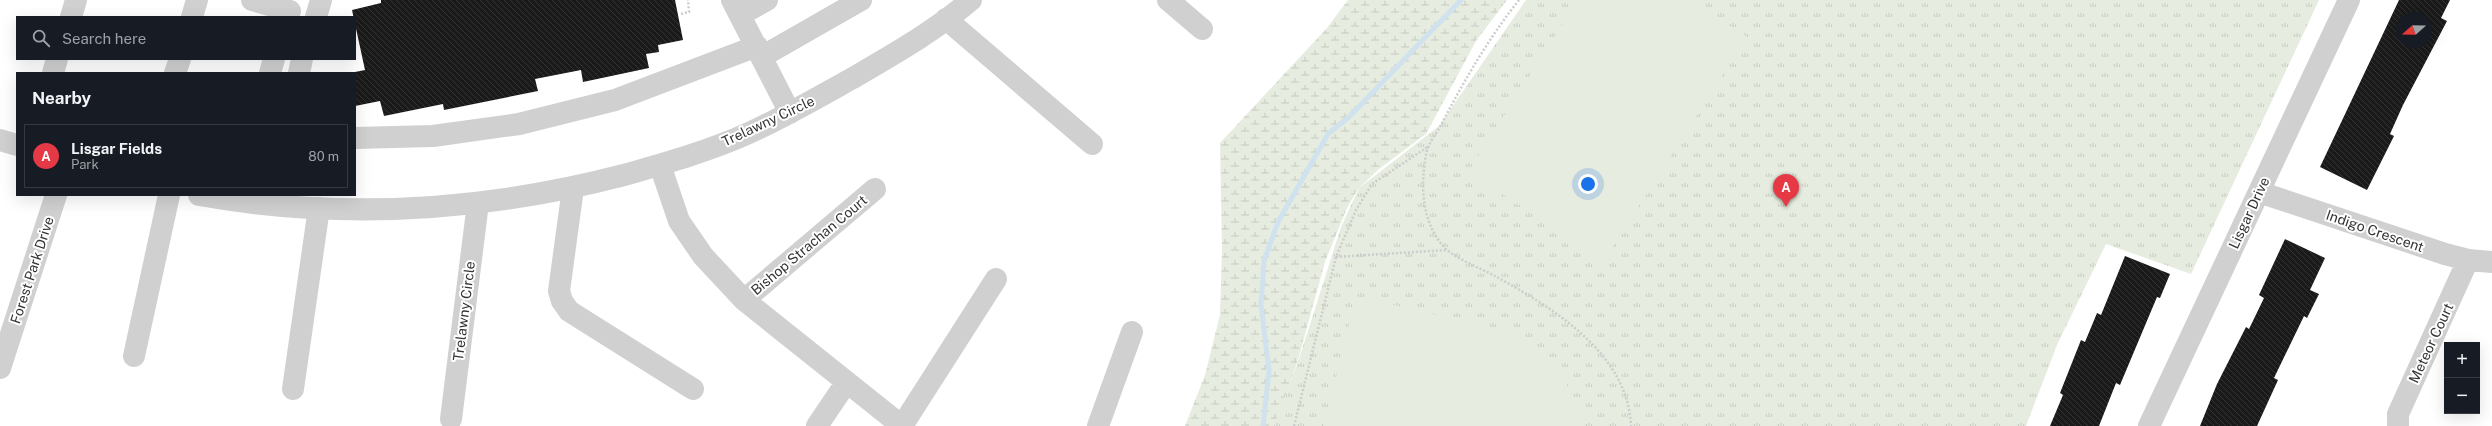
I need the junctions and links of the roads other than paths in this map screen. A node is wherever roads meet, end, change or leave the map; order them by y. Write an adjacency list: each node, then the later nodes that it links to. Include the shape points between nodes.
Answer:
1 (76, 0): 11 (street)
2 (197, 0): 12 (street)
3 (252, 0): 13 (street, via 290,11)
4 (321, 0): 14 (street)
5 (767, 0): 10 (street)
6 (860, 0): 17 (street)
7 (1168, 0): 16 (street)
8 (2349, 0): 34 (street, Lisgar Drive)
9 (968, 1): 15 (street, Trelawny Circle)
10 (736, 8): 17 (street)
11 (71, 16)
12 (192, 16)
13 (288, 16)
14 (316, 16)
15 (946, 19): 26 (street, Trelawny Circle, via 874,65); 29 (street)
16 (1202, 29)
17 (760, 51): 26 (street); 27 (street, via 615,100 519,124 433,136)
18 (57, 60): 22 (street)
19 (180, 60): 23 (street)
20 (274, 60): 24 (street)
21 (302, 60): 25 (street)
22 (53, 72)
23 (175, 72)
24 (270, 72)
25 (299, 72)
26 (790, 112): 31 (street, Trelawny Circle, via 726,142)
27 (356, 138)
28 (0, 140): 30 (street)
29 (1092, 144)
30 (16, 145)
31 (660, 165): 32 (street, Trelawny Circle); 45 (street, Bishop Strachan Court, via 678,222 702,256)
32 (573, 188): 40 (street, Trelawny Circle); 51 (street, via 560,292 562,301 569,311)
33 (875, 189): 45 (street, Bishop Strachan Court)
34 (2259, 192): 42 (street, Indigo Crescent); 56 (street, Lisgar Drive)
35 (56, 196): 48 (street, Forest Park Drive)
36 (169, 196): 47 (street)
37 (210, 196): 38 (street, Trelawny Circle)
38 (232, 198): 39 (street, Trelawny Circle)
39 (286, 200): 41 (street, Trelawny Circle)
40 (478, 203): 41 (street, Trelawny Circle, via 415,208); 52 (street, Trelawny Circle)
41 (319, 208): 50 (street)
42 (2468, 260): 43 (street, Indigo Crescent); 57 (street, Meteor Court, via 2403,402 2398,414)
43 (2492, 262)
44 (996, 279): 54 (street, Bishop Strachan Court)
45 (744, 300): 49 (street, Bishop Strachan Court)
46 (1132, 332): 55 (street)
47 (134, 356)
48 (0, 368)
49 (846, 383): 53 (street); 54 (street, Bishop Strachan Court)
50 (293, 389)
51 (693, 389)
52 (451, 419)
53 (817, 426)
54 (902, 426)
55 (1098, 426)
56 (2149, 426)
57 (2398, 426)

